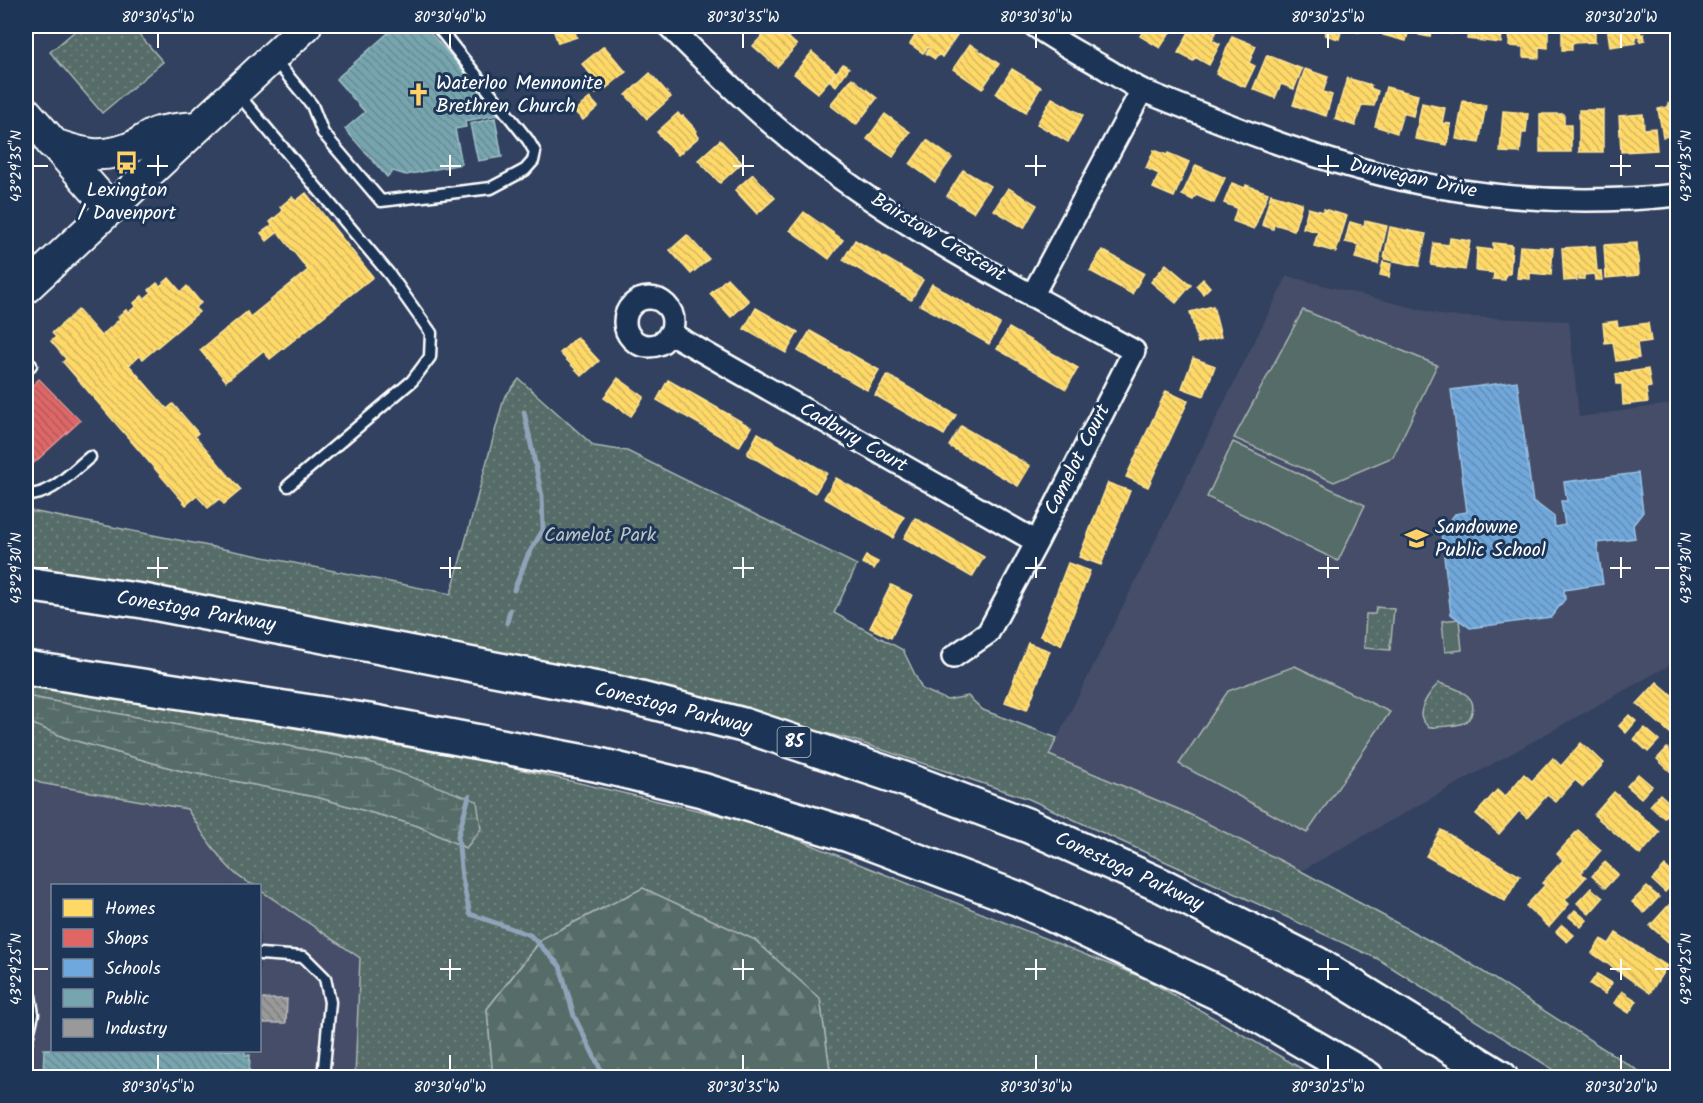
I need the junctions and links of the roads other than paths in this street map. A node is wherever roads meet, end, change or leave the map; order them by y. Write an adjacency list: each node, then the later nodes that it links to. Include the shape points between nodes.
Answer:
1 (306, 26): 5 (main road)
2 (437, 26): 5 (lane, via 535,152 525,170 491,188 381,201 323,133 312,105)
3 (669, 26): 14 (street, Bairstow Crescent, via 730,86 829,170 917,229)
4 (1035, 26): 6 (street, Dunvegan Drive)
5 (273, 57): 7 (main road)
6 (1142, 90): 11 (street, Dunvegan Drive, via 1327,160 1403,181 1499,197 1561,201); 14 (street)
7 (236, 91): 9 (main road); 19 (lane, via 390,275 431,333 430,357 412,381)
8 (26, 112): 10 (main road)
9 (197, 127): 10 (main road, via 158,132 134,146 100,156); 12 (main road)
10 (51, 143): 12 (main road)
11 (1677, 195)
12 (111, 209): 13 (main road)
13 (26, 288)
14 (1032, 296): 21 (street, Camelot Court, via 1134,351)
15 (670, 333): 21 (street, Cadbury Court)
16 (26, 359): 17 (lane, via 31,365)
17 (26, 370)
18 (90, 457): 20 (lane, via 51,489 35,496)
19 (288, 486)
20 (26, 495)
21 (1037, 542): 23 (street, Camelot Court, via 988,633)
22 (26, 584): 30 (highway, Conestoga Parkway / 85, via 143,601 613,692 743,724 1029,826 1165,887 1317,964)
23 (953, 657)
24 (26, 668): 29 (highway, via 369,721 595,764 702,790 849,835 1019,899 1227,996)
25 (261, 954): 28 (lane, via 304,957 325,978 330,1002)
26 (26, 973): 27 (lane, via 33,1014)
27 (26, 1043)
28 (323, 1077)
29 (1367, 1077)
30 (1501, 1077)

